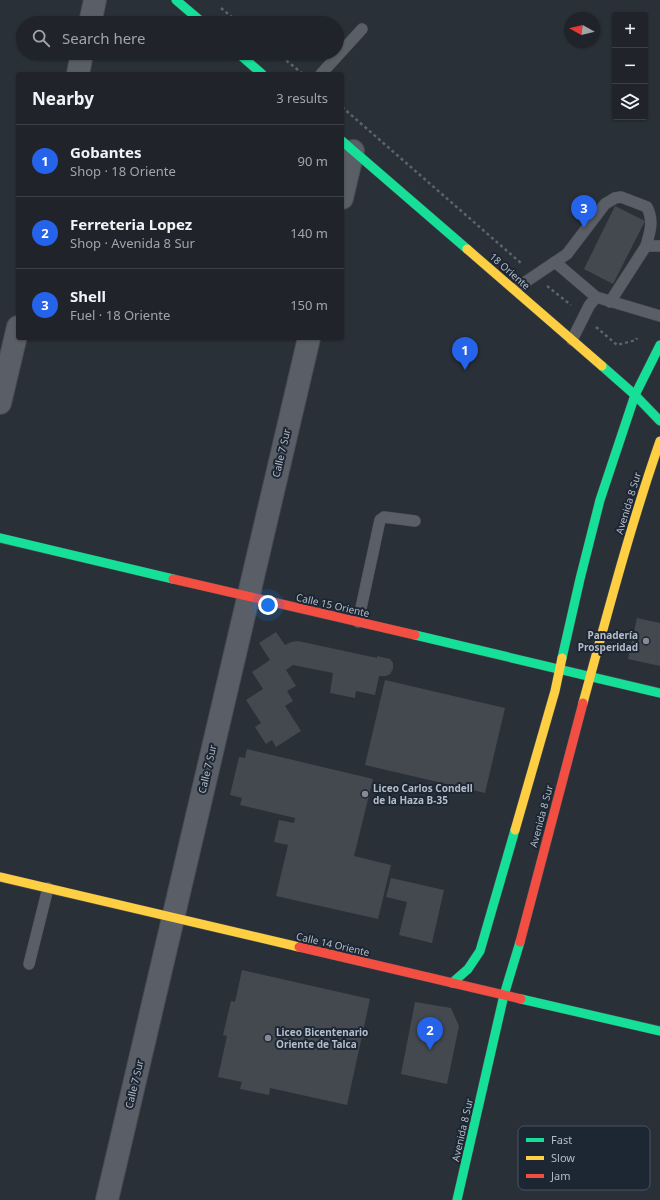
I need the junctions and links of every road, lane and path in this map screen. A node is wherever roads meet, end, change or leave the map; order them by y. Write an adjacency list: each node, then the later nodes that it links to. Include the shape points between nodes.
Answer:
1 (95, 0): 4 (street)
2 (176, 0): 5 (main road)
3 (216, 5): 6 (path)
4 (92, 16)
5 (195, 16)
6 (230, 16)
7 (362, 29): 8 (lane)
8 (344, 49)
9 (81, 60): 13 (street)
10 (246, 60): 14 (main road)
11 (286, 60): 15 (path)
12 (334, 60): 16 (lane)
13 (78, 72)
14 (260, 72)
15 (301, 72)
16 (323, 72)
17 (344, 109): 23 (path)
18 (348, 146): 19 (street); 24 (main road, 18 Oriente)
19 (344, 181)
20 (646, 246): 21 (lane); 22 (lane, via 652,227 647,207 615,198 605,204 567,254); 26 (lane)
21 (660, 246)
22 (555, 262): 23 (lane); 25 (lane)
23 (535, 276): 24 (lane); 28 (path)
24 (515, 289): 31 (main road, 18 Oriente)
25 (596, 297): 26 (lane); 28 (lane)
26 (610, 302): 27 (lane)
27 (656, 315): 28 (path, via 636,340 617,345)
28 (585, 316): 31 (lane)
29 (16, 335): 34 (street)
30 (309, 340): 39 (street, Calle 7 Sur)
31 (572, 340): 33 (main road, 18 Oriente)
32 (660, 345): 33 (main road, Avenida 8 Sur)
33 (635, 395): 35 (main road, 18 Oriente); 41 (main road, Avenida 8 Sur, via 600,500)
34 (0, 403)
35 (660, 421)
36 (660, 441): 42 (main road, Avenida 8 Sur, via 640,499)
37 (415, 522): 40 (lane, via 384,517 380,520)
38 (0, 538): 39 (main road, Calle 15 Oriente)
39 (248, 596): 40 (main road, Calle 15 Oriente); 46 (street, Calle 7 Sur)
40 (358, 622): 41 (main road, Calle 15 Oriente)
41 (560, 670): 42 (main road, Calle 15 Oriente); 48 (main road, Avenida 8 Sur, via 480,951 474,963)
42 (590, 676): 43 (main road, Calle 15 Oriente); 49 (main road, Avenida 8 Sur)
43 (660, 693)
44 (0, 877): 45 (main road, Calle 14 Oriente)
45 (48, 888): 46 (main road, Calle 14 Oriente); 47 (lane)
46 (173, 917): 48 (main road, Calle 14 Oriente); 51 (street, Calle 7 Sur)
47 (29, 964)
48 (452, 983): 49 (main road, Calle 14 Oriente)
49 (504, 995): 50 (main road, Calle 14 Oriente); 52 (main road, Avenida 8 Sur)
50 (660, 1031)
51 (107, 1200)
52 (457, 1200)

